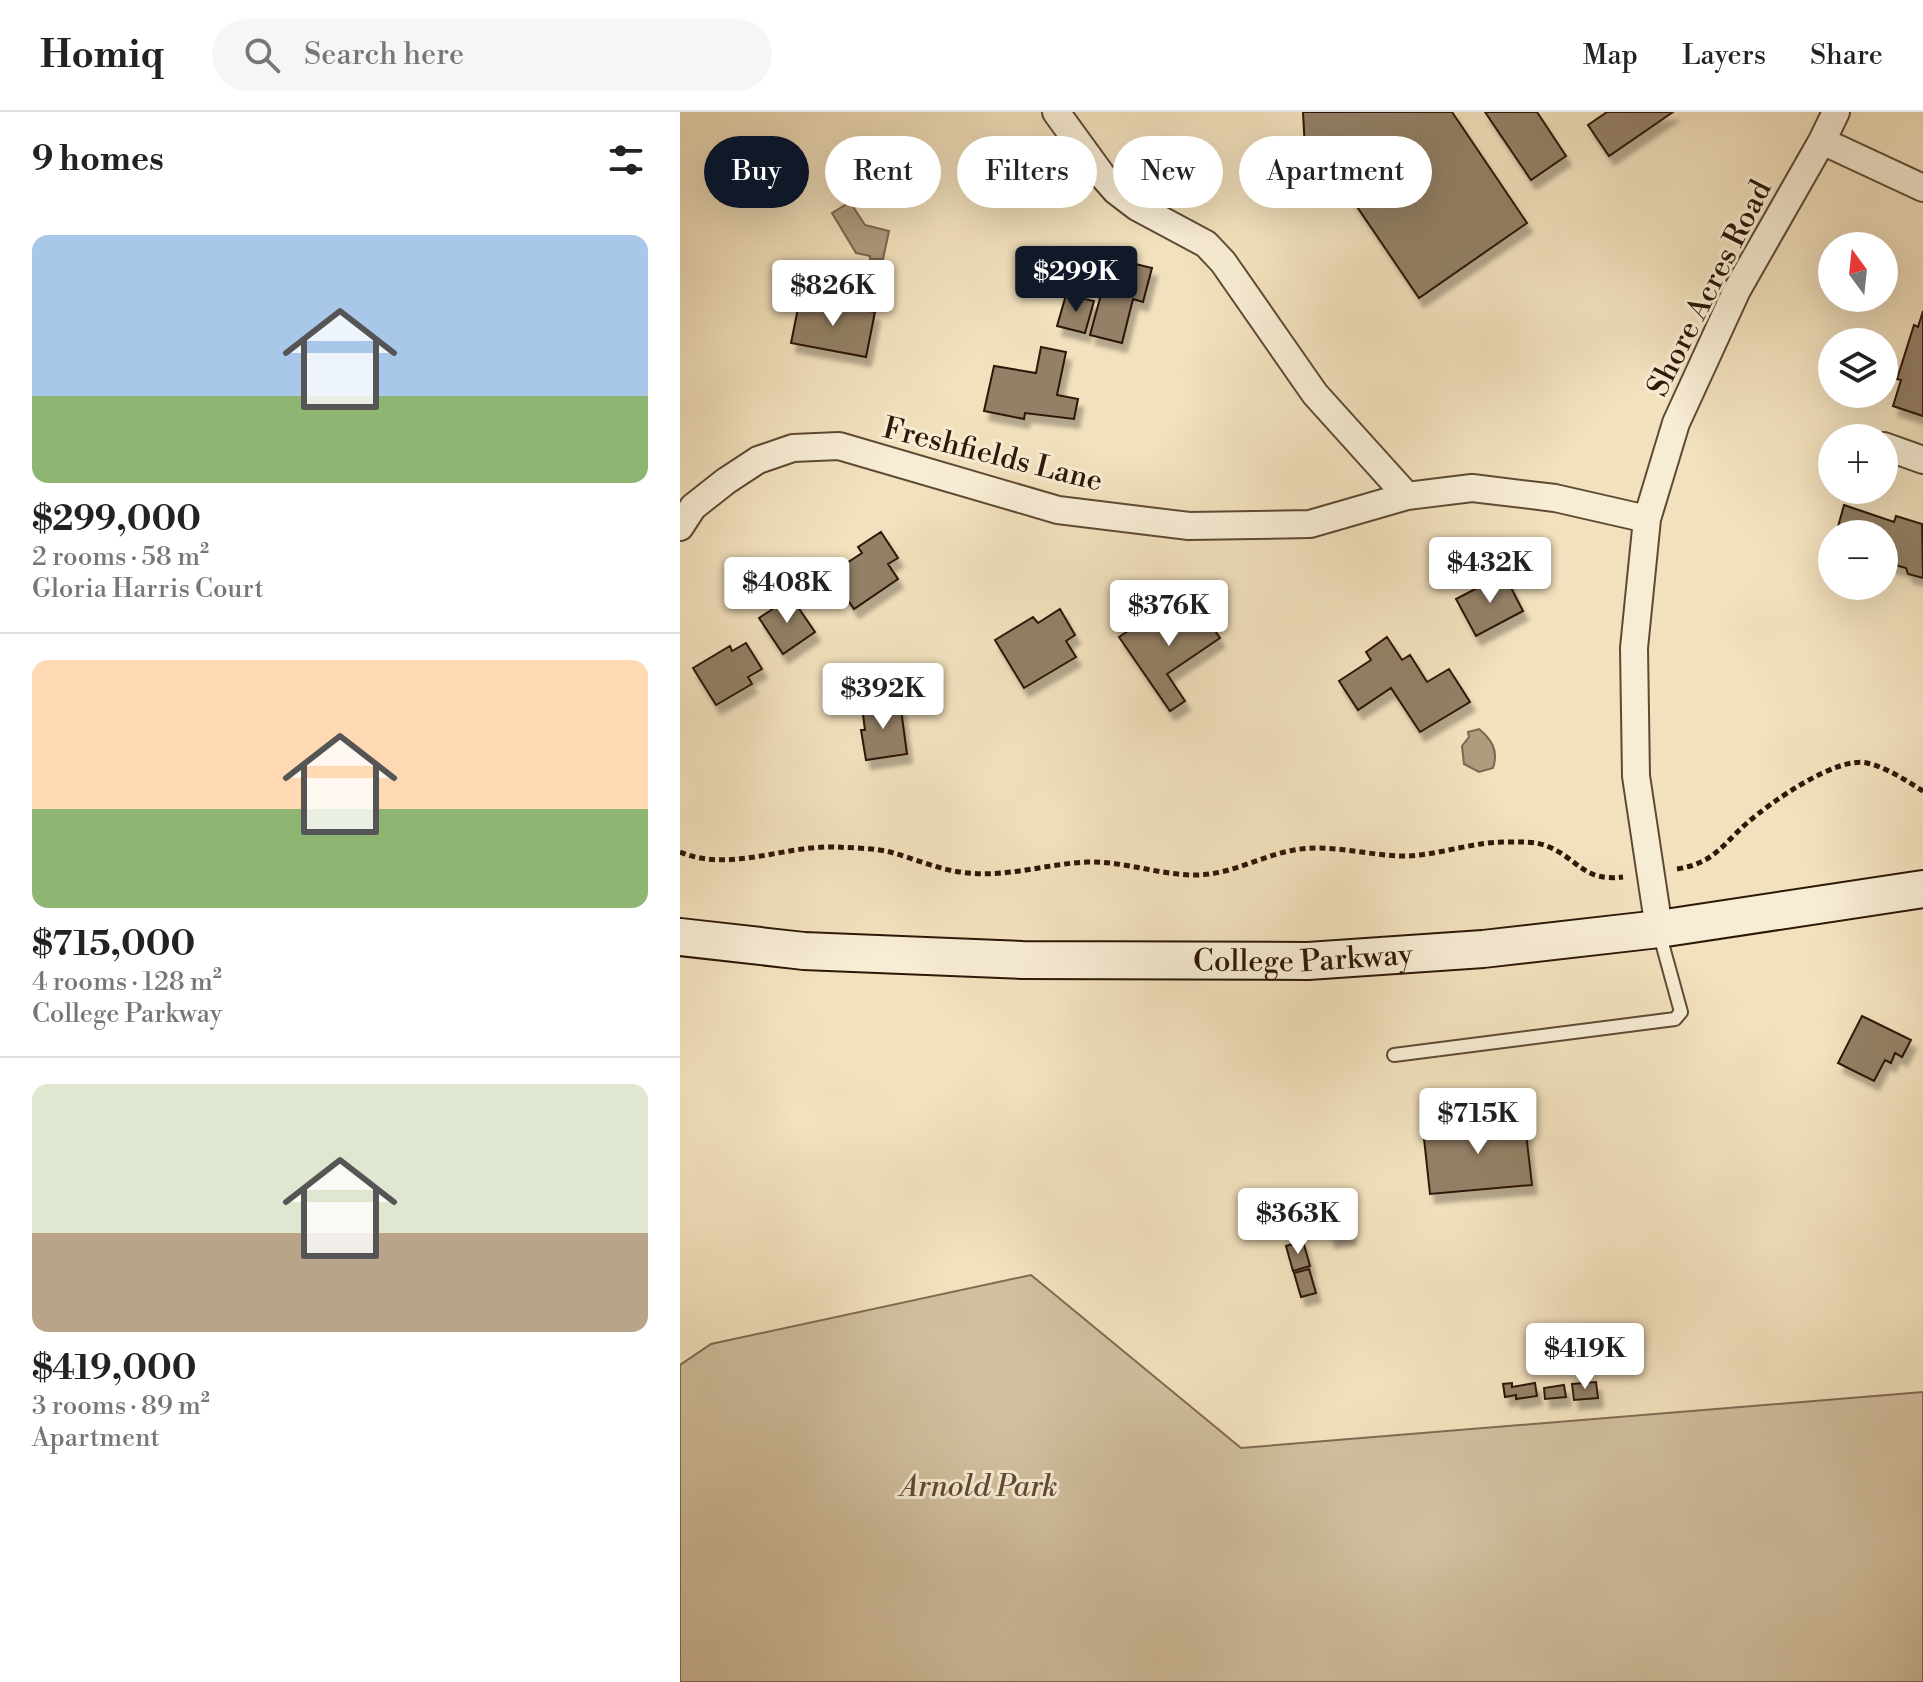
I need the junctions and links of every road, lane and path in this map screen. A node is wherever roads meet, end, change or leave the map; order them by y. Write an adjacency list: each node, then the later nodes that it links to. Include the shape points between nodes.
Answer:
1 (1056, 112): 7 (street, via 1116,191 1206,244 1223,262 1315,394)
2 (1836, 112): 3 (street, Shore Acres Road)
3 (1822, 141): 4 (street); 9 (street, Shore Acres Road, via 1737,290 1676,423)
4 (1923, 188)
5 (1898, 451): 6 (street)
6 (1923, 460)
7 (1407, 496): 8 (street, Freshfields Lane, via 1310,524 1189,526 1058,510 839,446 793,448 758,460); 9 (street, Freshfields Lane, via 1472,488 1555,498)
8 (683, 517)
9 (1647, 519): 15 (street, Shore Acres Road, via 1634,648 1636,776)
10 (1923, 791): 12 (path, via 1866,763 1838,765 1748,822)
11 (680, 852): 13 (path, via 727,860 831,847 886,851 958,872 989,875 1116,862 1191,875 1232,871 1298,849 1407,856 1493,842 1530,842 1548,847 1588,874)
12 (1698, 866)
13 (1612, 878)
14 (1923, 889): 15 (main road, College Parkway)
15 (1659, 929): 16 (main road, College Parkway, via 1308,961 1022,960 804,951); 17 (lane, via 1681,1012 1675,1019)
16 (680, 937)
17 (1394, 1055)

